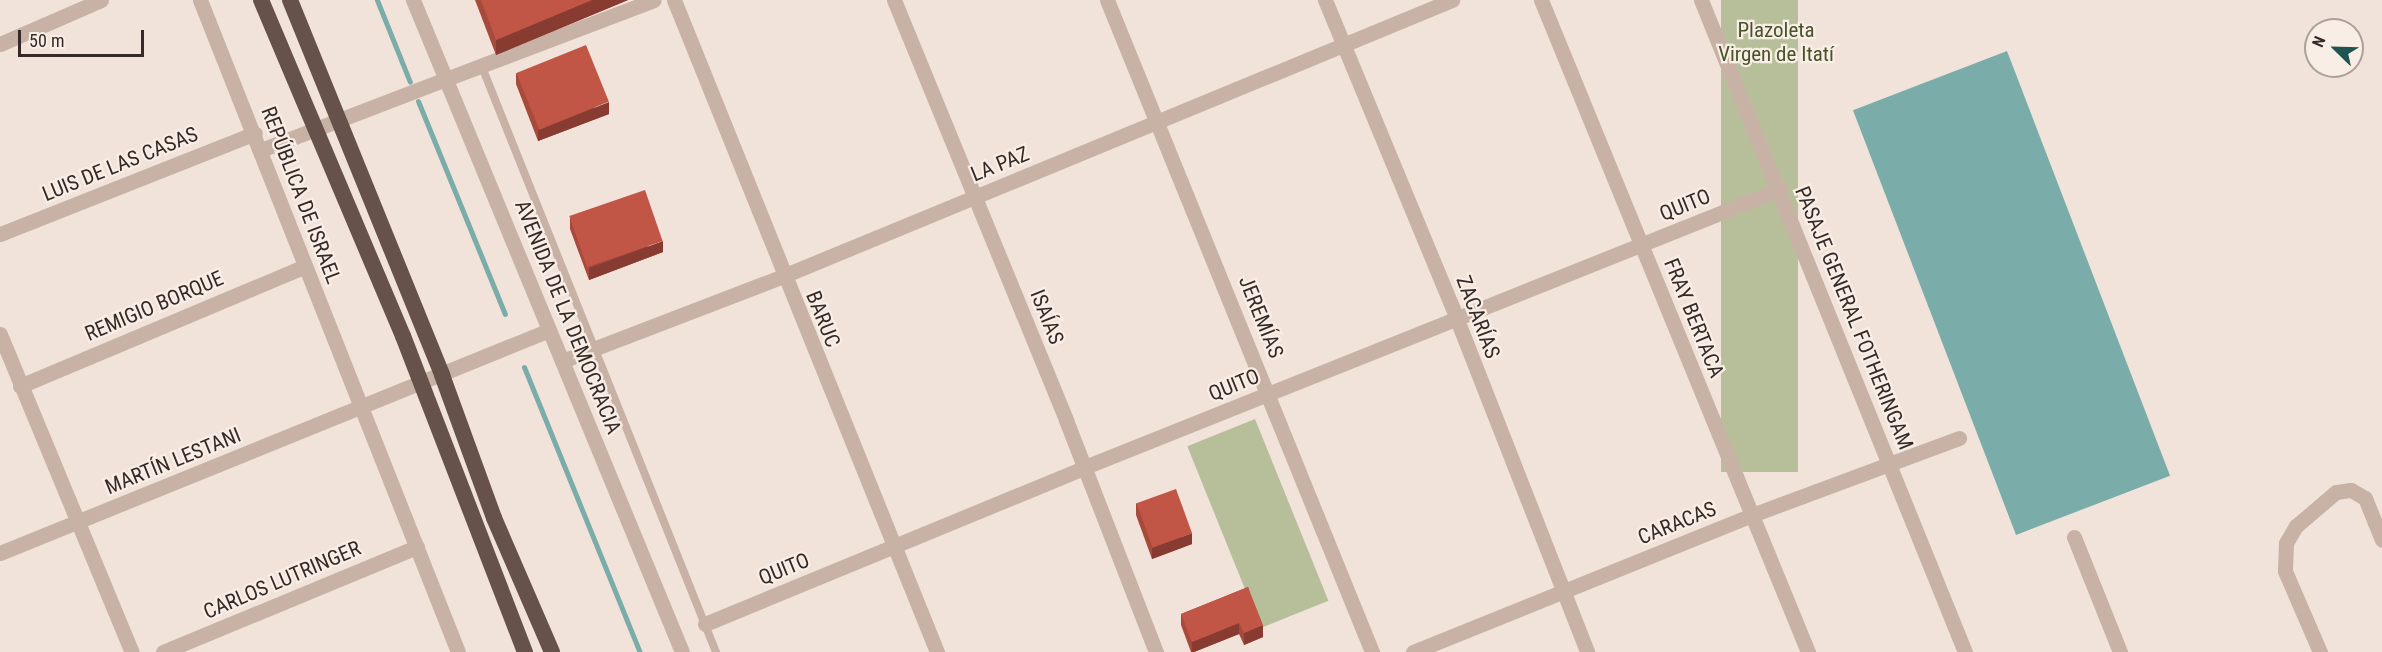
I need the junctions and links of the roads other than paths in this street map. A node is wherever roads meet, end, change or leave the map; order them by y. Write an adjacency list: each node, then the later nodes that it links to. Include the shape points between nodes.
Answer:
1 (101, 0): 15 (street)
2 (200, 0): 21 (street, REPÚBLICA DE ISRAEL)
3 (261, 0): 20 (highway)
4 (290, 0): 18 (highway)
5 (413, 0): 17 (street, AVENIDA DE LA DEMOCRACIA)
6 (654, 0): 16 (street)
7 (674, 0): 28 (street, BARUC)
8 (894, 0): 24 (street, ISAÍAS)
9 (1107, 0): 19 (street, JEREMÍAS)
10 (1325, 0): 14 (street, ZACARÍAS)
11 (1452, 0): 14 (street, LA PAZ)
12 (1541, 0): 26 (street, FRAY BERTACA)
13 (1701, 0): 23 (street, PASAJE GENERAL FOTHERINGAM)
14 (1344, 43): 19 (street, LA PAZ); 29 (street, ZACARÍAS)
15 (0, 44)
16 (482, 67): 17 (street); 32 (lane)
17 (446, 79): 18 (street); 30 (street, AVENIDA DE LA DEMOCRACIA)
18 (340, 120): 20 (street); 34 (highway, via 366,195)
19 (1158, 123): 24 (street, LA PAZ); 37 (street, JEREMÍAS)
20 (317, 129): 22 (street); 35 (highway)
21 (255, 133): 22 (street, REPÚBLICA DE ISRAEL); 25 (street, LUIS DE LAS CASAS)
22 (261, 150): 27 (street, REPÚBLICA DE ISRAEL)
23 (1780, 189): 26 (street, QUITO); 40 (street, PASAJE GENERAL FOTHERINGAM)
24 (975, 196): 28 (street, LA PAZ); 41 (street, ISAÍAS)
25 (0, 234)
26 (1641, 244): 29 (street, QUITO); 42 (street, FRAY BERTACA)
27 (305, 266): 36 (street, REMIGIO BORQUE); 38 (street, REPÚBLICA DE ISRAEL)
28 (783, 276): 32 (street, LA PAZ); 47 (street, BARUC)
29 (1456, 317): 37 (street, QUITO); 49 (street, ZACARÍAS)
30 (548, 331): 33 (street, AVENIDA DE LA DEMOCRACIA); 34 (street, MARTÍN LESTANI)
31 (0, 334): 36 (street)
32 (597, 348): 33 (street, LA PAZ); 50 (lane)
33 (562, 361): 56 (street, AVENIDA DE LA DEMOCRACIA)
34 (442, 375): 35 (street, MARTÍN LESTANI); 55 (highway, via 494,518)
35 (422, 384): 38 (street, MARTÍN LESTANI); 54 (highway)
36 (20, 386): 43 (street)
37 (1269, 394): 41 (street, QUITO); 60 (street, JEREMÍAS)
38 (362, 406): 43 (street, MARTÍN LESTANI); 46 (street)
39 (1959, 438): 40 (street, CARACAS)
40 (1890, 464): 42 (street, CARACAS); 64 (street, PASAJE GENERAL FOTHERINGAM)
41 (1085, 467): 47 (street, QUITO); 59 (street, ISAÍAS)
42 (1752, 515): 49 (street, CARACAS); 63 (street, FRAY BERTACA)
43 (79, 522): 48 (street, MARTÍN LESTANI); 51 (street)
44 (2074, 537): 65 (street)
45 (2382, 540): 66 (street, via 2365,498 2351,490 2336,492 2296,525 2286,543 2285,571)
46 (417, 546): 52 (street, CARLOS LUTRINGER); 53 (street)
47 (893, 548): 50 (street, QUITO); 58 (street, BARUC)
48 (0, 553)
49 (1560, 592): 61 (street, CARACAS); 62 (street, ZACARÍAS)
50 (705, 624): 57 (lane)
51 (132, 652)
52 (163, 652)
53 (458, 652)
54 (525, 652)
55 (552, 652)
56 (682, 652)
57 (716, 652)
58 (937, 652)
59 (1156, 652)
60 (1372, 652)
61 (1413, 652)
62 (1587, 652)
63 (1808, 652)
64 (1965, 652)
65 (2120, 652)
66 (2320, 652)

